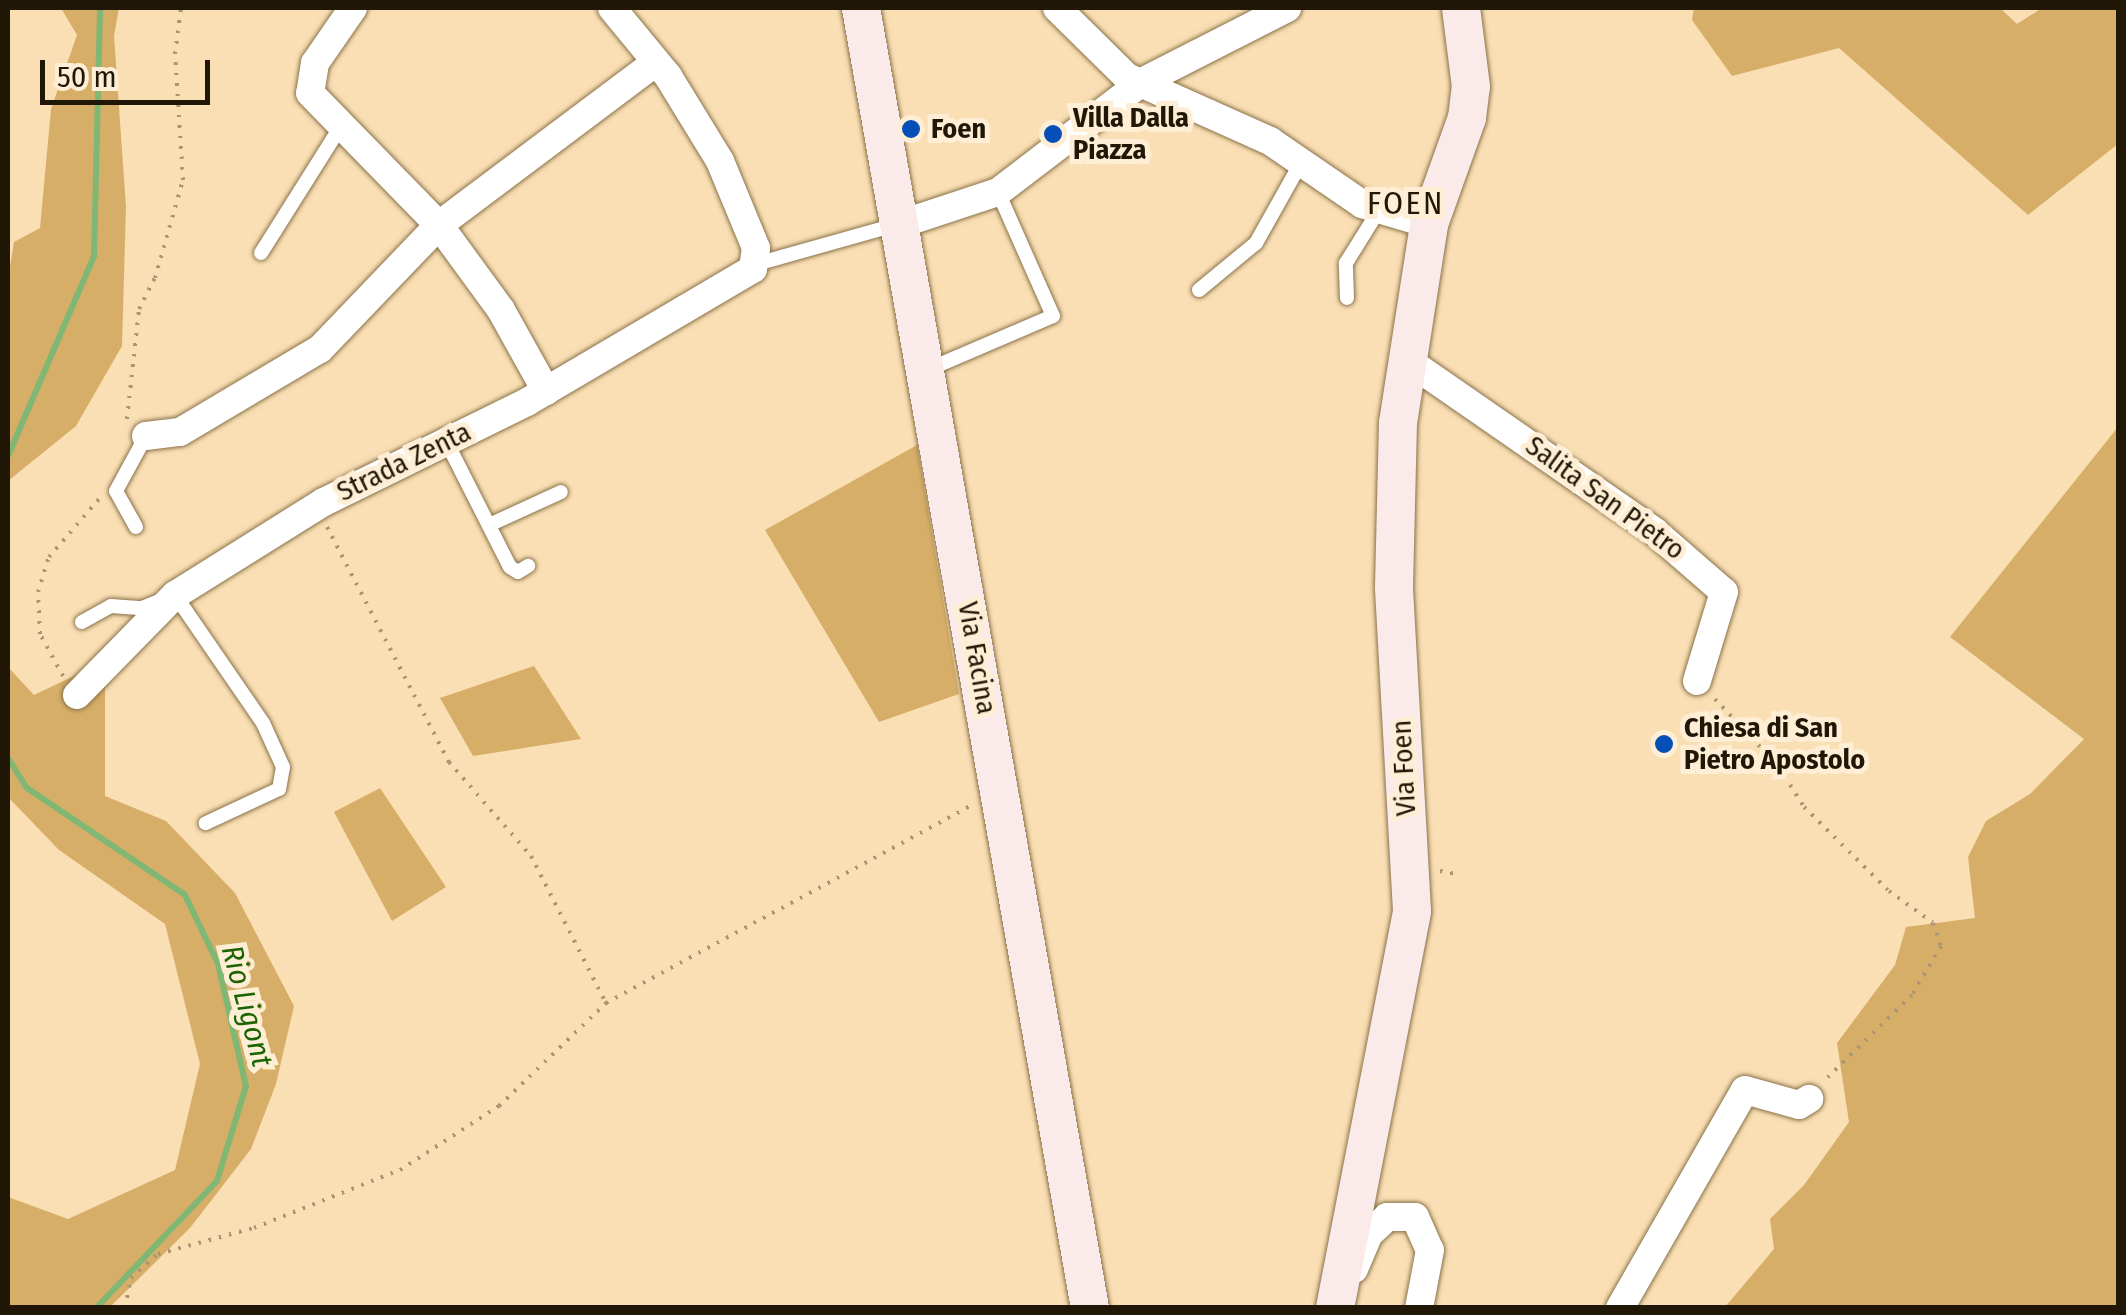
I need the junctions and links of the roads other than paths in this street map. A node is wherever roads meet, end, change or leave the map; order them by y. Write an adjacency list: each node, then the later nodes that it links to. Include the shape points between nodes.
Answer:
1 (353, 8): 9 (street, via 315,62 309,84)
2 (861, 8): 13 (main road, Via Facina)
3 (1057, 8): 8 (street, via 1114,69)
4 (1288, 8): 8 (street)
5 (1461, 8): 14 (main road, Via Foen, via 1471,87 1467,118)
6 (623, 11): 7 (street)
7 (656, 62): 15 (street); 17 (street, via 720,162 753,238)
8 (1142, 82): 10 (street); 11 (street)
9 (341, 126): 15 (street); 16 (lane)
10 (1302, 160): 12 (street); 18 (lane, via 1256,242)
11 (998, 192): 13 (street); 21 (lane, via 1053,316)
12 (1378, 210): 14 (street); 19 (lane, via 1346,262)
13 (901, 224): 17 (lane); 21 (main road, Via Facina)
14 (1429, 224): 20 (main road, Via Foen)
15 (439, 225): 22 (street, via 501,310); 23 (street, via 320,349 180,432)
16 (260, 252)
17 (756, 264): 22 (street, Strada Zenta)
18 (1199, 290)
19 (1347, 298)
20 (1404, 358): 31 (street, Salita San Pietro, via 1655,532 1724,592); 36 (main road, Via Foen, via 1394,586 1412,911)
21 (926, 370): 35 (main road, Via Facina)
22 (546, 391): 24 (street, Strada Zenta)
23 (136, 432): 27 (lane, via 116,491)
24 (446, 442): 26 (lane); 29 (street, Strada Zenta, via 316,507)
25 (560, 492): 26 (lane)
26 (489, 526): 28 (lane, via 510,567 518,572)
27 (136, 528)
28 (528, 566)
29 (175, 595): 30 (lane, via 142,608 111,606); 32 (street, Strada Zenta); 33 (lane, via 284,766 278,789)
30 (82, 622)
31 (1697, 681)
32 (77, 695)
33 (206, 823)
34 (1810, 1099): 38 (street, via 1799,1105 1745,1090)
35 (1090, 1308)
36 (1336, 1308): 37 (street, Via Foen, via 1368,1234 1399,1213 1415,1217 1430,1250)
37 (1419, 1308)
38 (1620, 1308)

